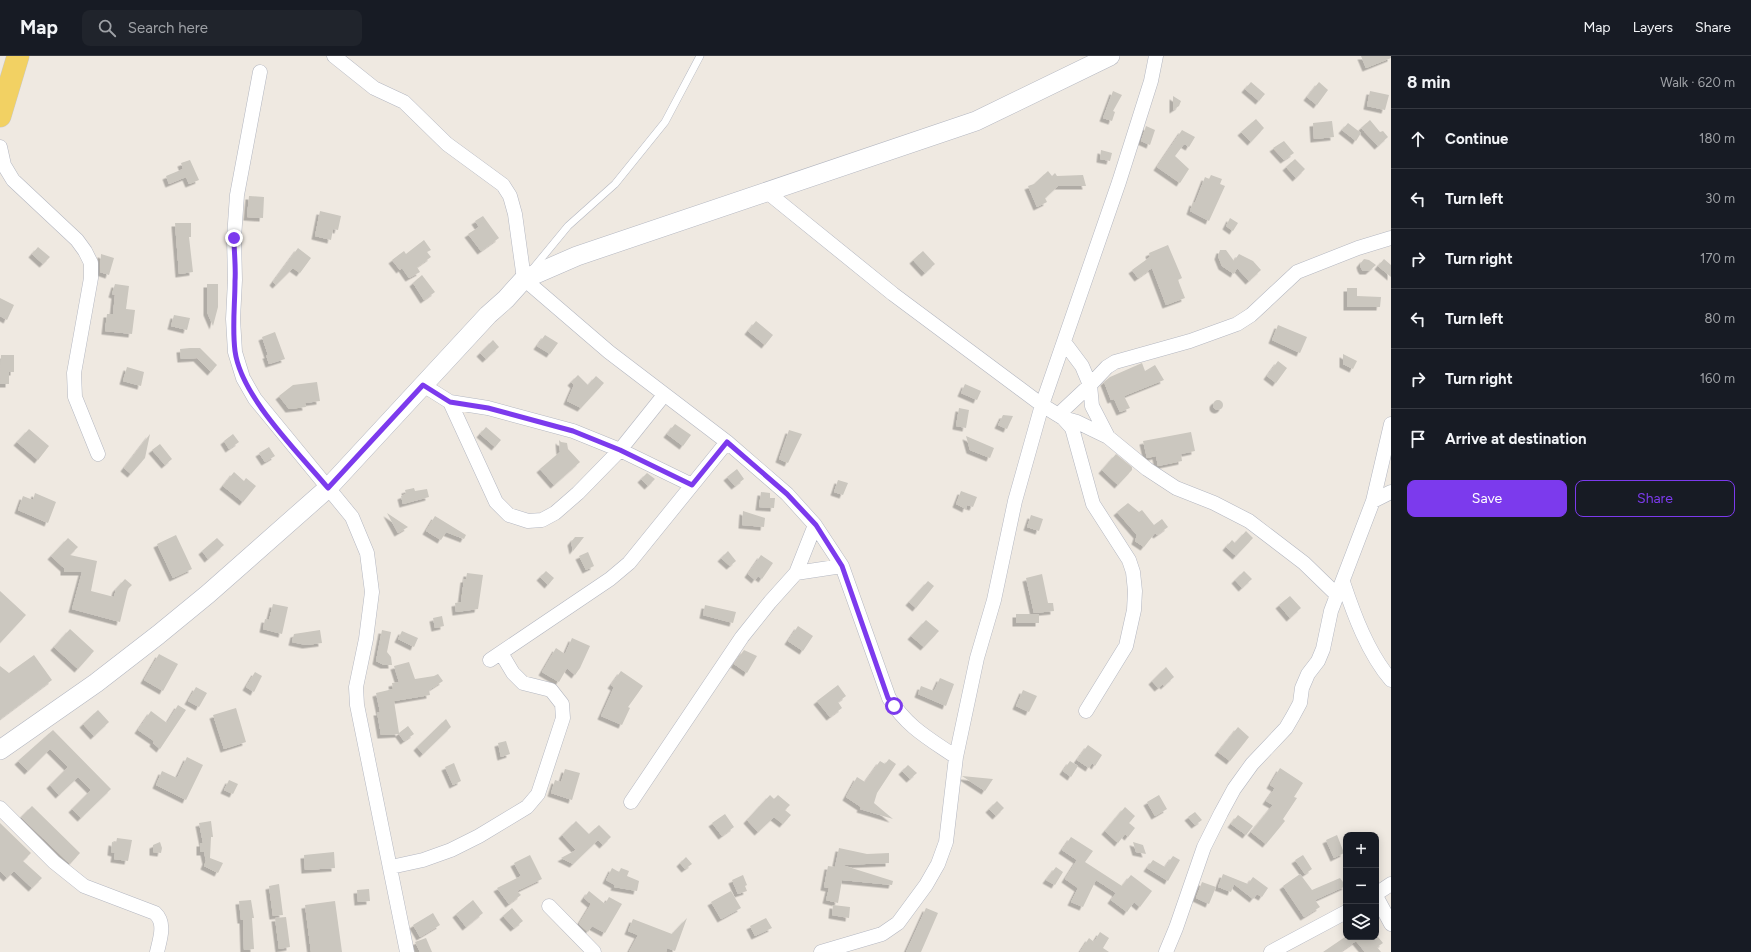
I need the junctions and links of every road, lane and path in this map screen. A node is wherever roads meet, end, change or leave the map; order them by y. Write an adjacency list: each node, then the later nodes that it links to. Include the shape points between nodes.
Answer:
1 (18, 56): 7 (main road)
2 (334, 56): 11 (street, via 374,88 404,102 447,144 503,185 510,196 515,214)
3 (700, 56): 11 (lane, via 665,122 615,184 568,226)
4 (1110, 56): 9 (street, via 976,121)
5 (1156, 56): 12 (street, via 1151,81 1119,182)
6 (260, 72): 25 (street, via 237,195 234,238 235,352 243,378 255,399)
7 (0, 116)
8 (0, 147): 23 (street, via 4,165 13,180 77,240 90,263 90,278 74,373 75,397)
9 (767, 192): 11 (street, via 577,256); 17 (street, via 894,294)
10 (1391, 238): 14 (street, via 1297,272 1237,324 1190,341 1115,362)
11 (524, 279): 13 (street); 15 (street)
12 (1064, 342): 14 (street, via 1082,366); 17 (street)
13 (423, 385): 16 (street); 25 (street)
14 (1090, 385): 18 (street); 20 (street, via 1092,406)
15 (664, 395): 21 (street); 22 (street)
16 (450, 402): 22 (street, via 488,408 538,421 573,431); 22 (street, via 496,502 509,515 528,522 542,520 555,513 578,494)
17 (1042, 405): 18 (street); 36 (street, via 1015,501)
18 (1060, 416): 20 (street); 34 (street, via 1075,434 1093,504 1128,560 1133,572 1135,591 1134,610 1126,646)
19 (1391, 424): 27 (street)
20 (1108, 437): 32 (street, via 1165,482 1249,521 1304,563)
21 (727, 442): 24 (street); 28 (street, via 787,494)
22 (620, 450): 24 (street)
23 (98, 454)
24 (692, 485): 39 (street, via 629,563 610,579 496,657 523,682 551,690 562,704 563,718 538,794 527,807 480,836 423,860)
25 (328, 488): 35 (street, via 158,635 96,683); 39 (street, via 352,517 367,553 372,592 356,687 358,713)
26 (1391, 492): 27 (street)
27 (1373, 501): 31 (street)
28 (816, 525): 29 (street); 30 (street)
29 (842, 566): 30 (street); 36 (street, via 888,698 909,725)
30 (796, 573): 37 (street, via 742,637)
31 (1343, 582): 32 (street); 33 (street, via 1368,644)
32 (1337, 595): 50 (street, via 1323,649 1302,688 1300,703 1286,728 1252,764 1220,813 1204,847)
33 (1391, 680)
34 (1086, 711)
35 (0, 750)
36 (956, 757): 49 (street, via 946,842 938,864 926,885 890,930)
37 (631, 802)
38 (0, 808): 46 (street, via 54,862 84,886 155,913 161,922)
39 (391, 867): 47 (street)
40 (1391, 884): 41 (street)
41 (1379, 893)
42 (1379, 901): 45 (street)
43 (549, 906): 48 (street)
44 (1343, 914): 51 (street)
45 (1391, 924)
46 (157, 952)
47 (407, 952)
48 (594, 952)
49 (821, 952)
50 (1166, 952)
51 (1272, 952)

